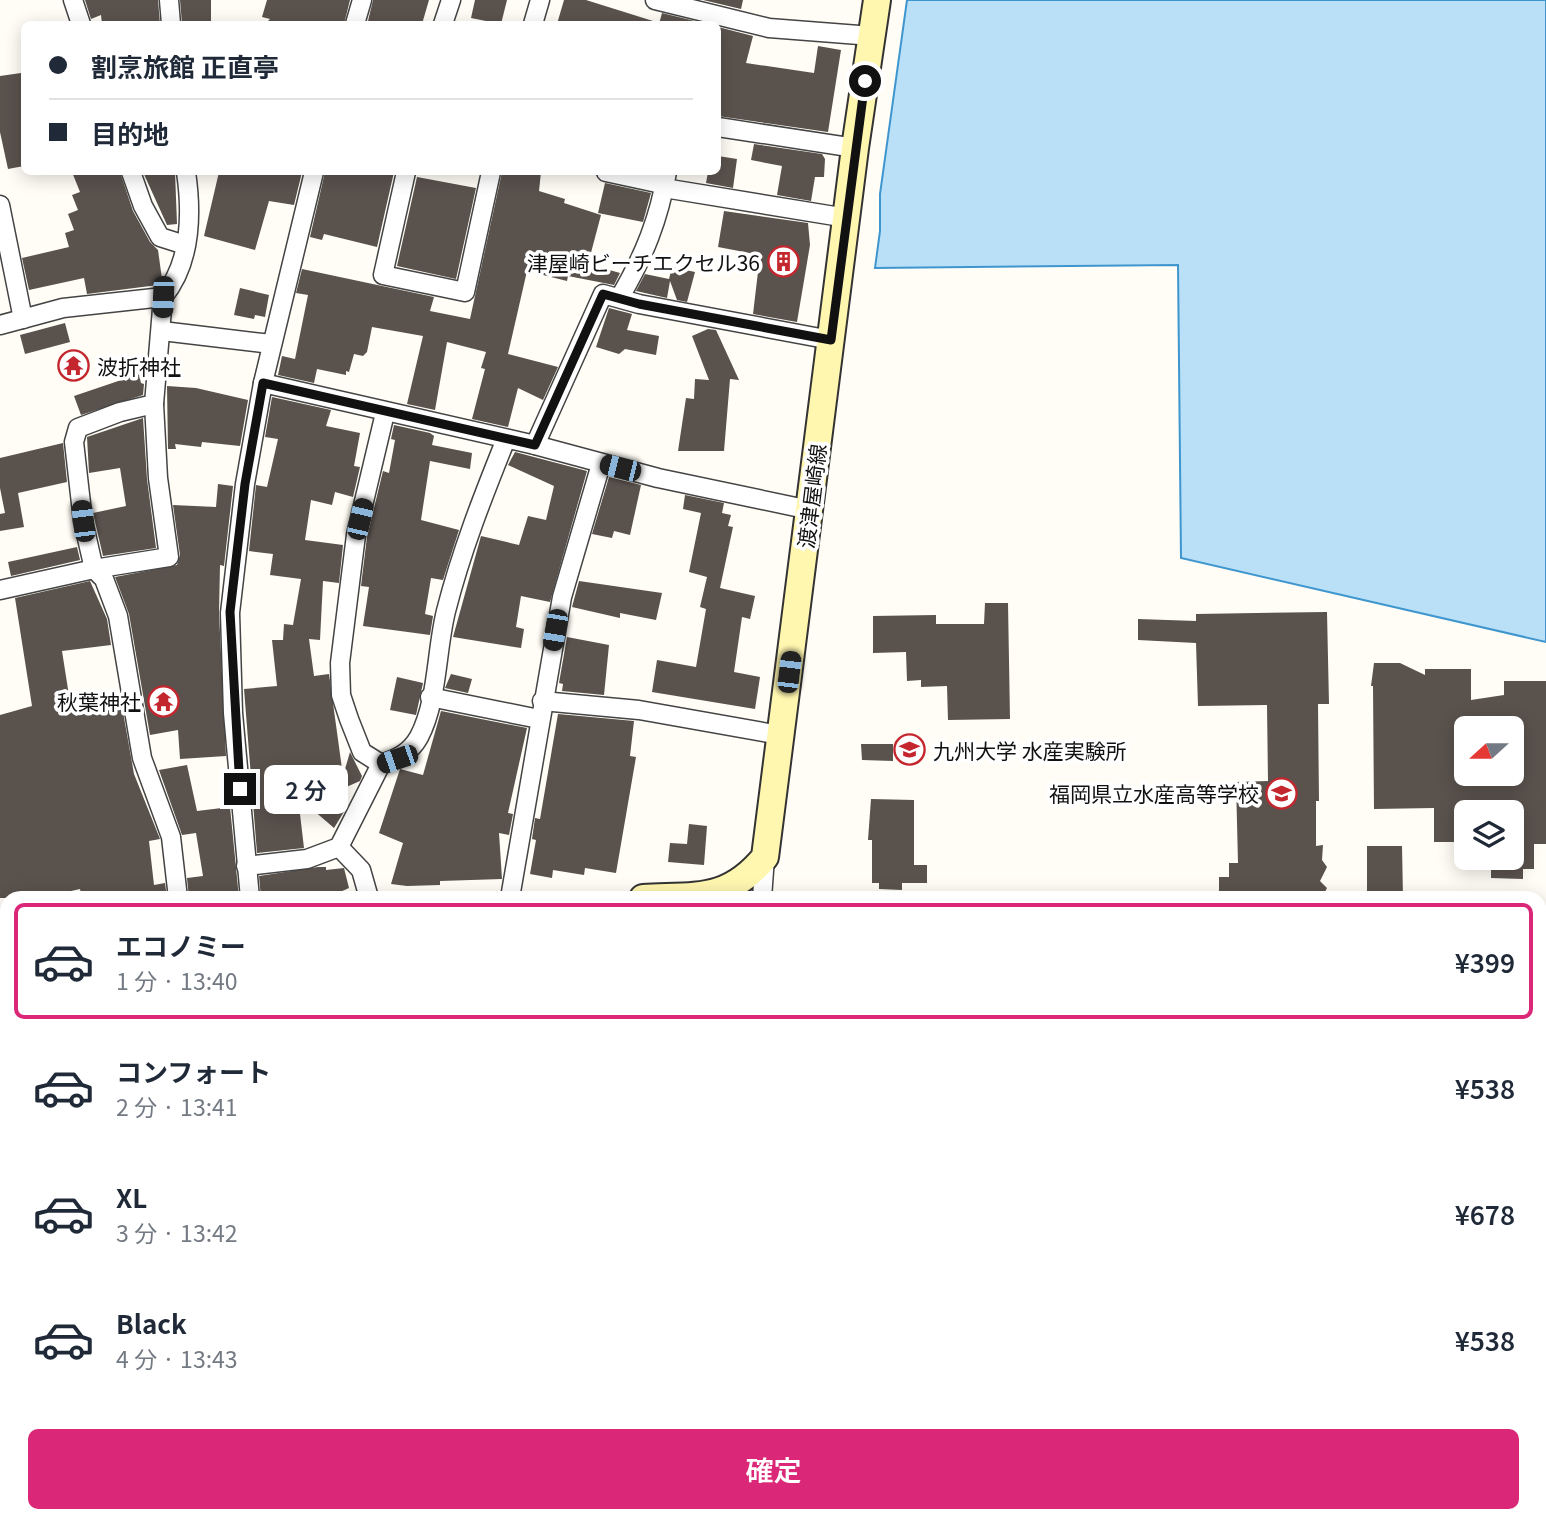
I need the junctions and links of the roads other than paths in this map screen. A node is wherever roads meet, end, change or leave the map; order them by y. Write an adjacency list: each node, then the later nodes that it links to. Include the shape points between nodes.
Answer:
1 (73, 0): 9 (street)
2 (169, 0): 10 (street)
3 (362, 0): 11 (street)
4 (451, 0): 12 (street)
5 (540, 0): 13 (street)
6 (654, 0): 8 (street)
7 (877, 0): 14 (main road, 渡津屋崎線)
8 (691, 12): 14 (street, via 769,28)
9 (79, 21)
10 (171, 21)
11 (356, 21)
12 (444, 21)
13 (534, 21)
14 (872, 36): 16 (main road, 渡津屋崎線)
15 (721, 127): 16 (street)
16 (855, 148): 25 (main road, 渡津屋崎線)
17 (132, 175): 26 (street, via 160,237)
18 (186, 175): 26 (street, via 191,209)
19 (313, 175): 33 (street)
20 (405, 175): 21 (street, via 383,275 465,292)
21 (490, 175)
22 (620, 175): 23 (street, via 657,183)
23 (666, 180): 25 (street); 28 (street, via 644,255)
24 (0, 205): 29 (street)
25 (847, 218): 32 (main road, 渡津屋崎線)
26 (185, 245): 27 (street, via 173,285)
27 (163, 297): 29 (street, via 64,308); 31 (street)
28 (620, 297): 32 (street); 38 (street, via 603,294)
29 (23, 319): 30 (street)
30 (0, 326)
31 (162, 331): 33 (street); 35 (street)
32 (831, 340): 40 (main road, 渡津屋崎線)
33 (271, 344): 34 (street)
34 (263, 383): 36 (street); 50 (street, via 230,612)
35 (154, 404): 41 (street, via 78,428 74,442); 41 (street, via 169,557)
36 (385, 413): 37 (street); 47 (street, via 356,535 340,663 341,695 353,730 362,752)
37 (506, 439): 38 (street); 43 (street, via 458,566)
38 (535, 445): 39 (street)
39 (601, 464): 40 (street); 44 (street, via 562,597)
40 (810, 510): 46 (main road, 渡津屋崎線)
41 (94, 569): 42 (street); 51 (street, via 104,579 118,617 142,758 171,837)
42 (0, 590)
43 (430, 697): 45 (street); 47 (street, via 426,720 410,750)
44 (542, 701): 45 (street); 46 (street, via 639,710)
45 (539, 719): 54 (street)
46 (780, 735): 49 (main road, 渡津屋崎線)
47 (381, 764): 48 (street)
48 (339, 847): 50 (street, via 307,859); 53 (street, via 361,870)
49 (765, 857): 55 (main road, via 738,885); 56 (street)
50 (246, 866): 52 (street)
51 (177, 891)
52 (249, 891)
53 (367, 891)
54 (511, 891)
55 (723, 891)
56 (763, 891)

